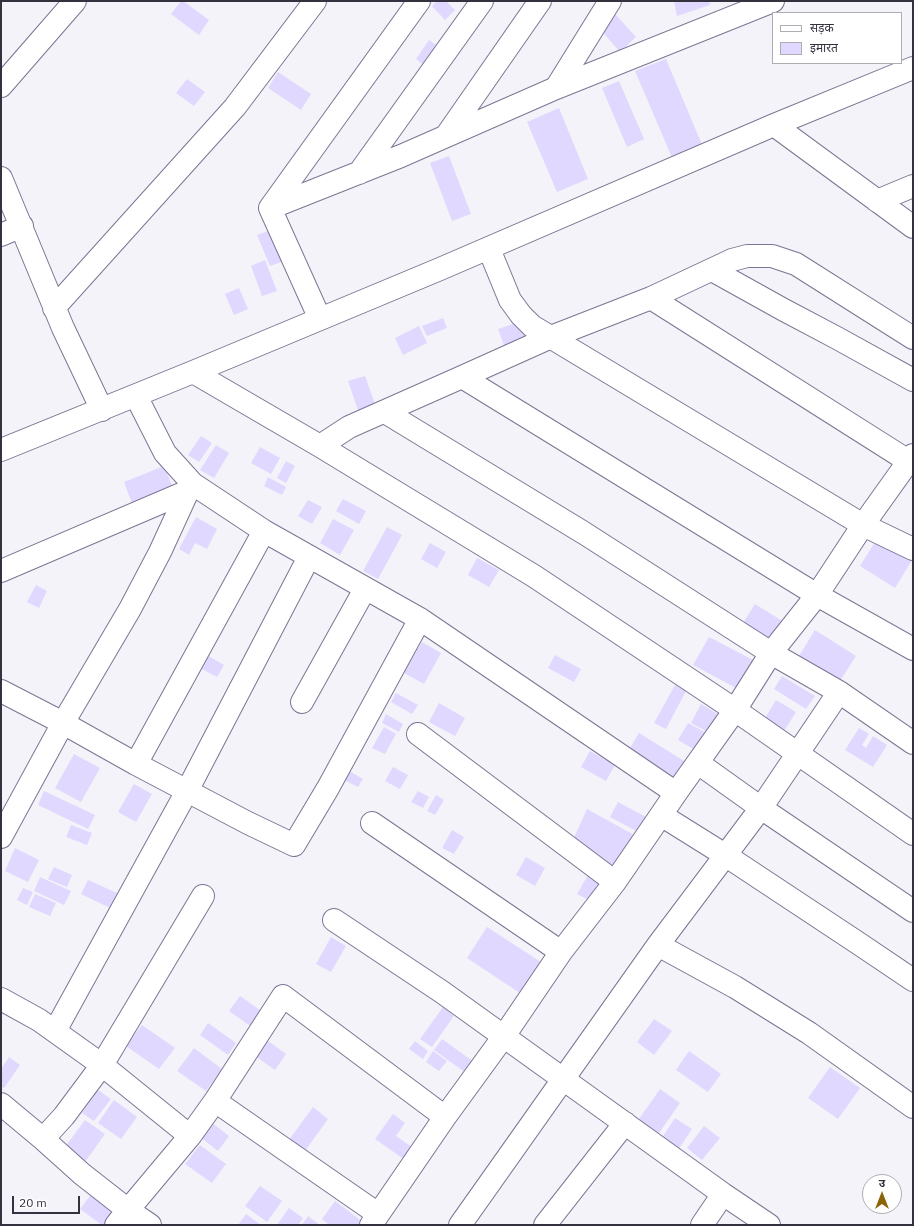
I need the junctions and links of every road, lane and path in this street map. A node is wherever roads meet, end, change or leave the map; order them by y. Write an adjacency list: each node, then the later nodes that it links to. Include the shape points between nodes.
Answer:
1 (75, 1): 9 (street)
2 (315, 1): 24 (street, via 235,107)
3 (419, 1): 17 (street)
4 (482, 1): 13 (street)
5 (540, 1): 12 (street)
6 (610, 1): 10 (street)
7 (773, 1): 10 (street)
8 (913, 68): 11 (street)
9 (1, 86)
10 (556, 88): 12 (street)
11 (774, 125): 16 (street); 21 (street)
12 (446, 136): 13 (street)
13 (359, 173): 17 (street)
14 (1, 178): 18 (street)
15 (913, 186): 16 (street)
16 (877, 201): 19 (street)
17 (270, 208): 25 (street)
18 (22, 226): 20 (street); 24 (street)
19 (913, 227)
20 (1, 235)
21 (489, 249): 25 (street); 26 (street, via 510,300 532,326)
22 (712, 270): 23 (street); 27 (street, via 747,256 772,256 796,264); 30 (street)
23 (652, 298): 26 (street); 36 (street)
24 (54, 308): 32 (street)
25 (320, 319): 28 (street)
26 (551, 337): 29 (street); 38 (street)
27 (913, 338)
28 (193, 372): 31 (street); 34 (street)
29 (462, 377): 33 (street); 44 (street)
30 (913, 380)
31 (136, 396): 32 (street); 37 (street, via 165,453)
32 (102, 410): 35 (street)
33 (385, 412): 34 (street, via 349,427); 47 (street, via 584,533)
34 (320, 446): 51 (street, via 534,576)
35 (1, 450)
36 (912, 460): 38 (street)
37 (190, 487): 39 (street); 42 (street); 52 (street, via 130,609)
38 (863, 525): 40 (street); 44 (street)
39 (264, 531): 41 (street); 57 (street)
40 (913, 549)
41 (309, 556): 43 (street); 58 (street)
42 (1, 571)
43 (365, 589): 45 (street); 50 (street)
44 (817, 595): 46 (street); 47 (street)
45 (420, 620): 58 (street, via 294,845); 59 (street)
46 (913, 649)
47 (771, 653): 49 (street); 51 (street)
48 (1, 690): 52 (street)
49 (839, 692): 54 (street); 55 (street)
50 (302, 702)
51 (735, 710): 55 (street); 56 (street)
52 (62, 723): 57 (street); 64 (street)
53 (418, 734): 66 (street)
54 (913, 742)
55 (798, 753): 60 (street); 63 (street)
56 (698, 763): 59 (street); 60 (street)
57 (136, 764): 58 (street)
58 (187, 791): 74 (street)
59 (676, 793): 61 (street)
60 (761, 808): 65 (street); 68 (street)
61 (661, 815): 65 (street); 66 (street)
62 (372, 824): 71 (street)
63 (913, 834)
64 (1, 837)
65 (725, 855): 70 (street); 72 (street)
66 (615, 882): 71 (street)
67 (203, 896): 76 (street)
68 (913, 911)
69 (334, 920): 75 (street)
70 (658, 945): 77 (street); 80 (street, via 735,986 802,1029)
71 (561, 952): 75 (street)
72 (913, 980)
73 (1, 999): 74 (street)
74 (55, 1031): 76 (street)
75 (504, 1036): 77 (street); 81 (street)
76 (102, 1065): 83 (street); 84 (street, via 64,1116)
77 (564, 1080): 82 (street); 89 (street)
78 (215, 1101): 81 (street, via 283,996); 83 (street); 87 (street)
79 (1, 1104): 84 (street)
80 (913, 1108)
81 (445, 1117): 87 (street)
82 (625, 1123): 85 (street); 90 (street)
83 (190, 1136): 86 (street)
84 (43, 1139): 86 (street, via 82,1174)
85 (723, 1194): 91 (street); 92 (street)
86 (122, 1217): 88 (street)
87 (374, 1220)
88 (150, 1225)
89 (460, 1225)
90 (545, 1225)
91 (702, 1225)
92 (769, 1225)

